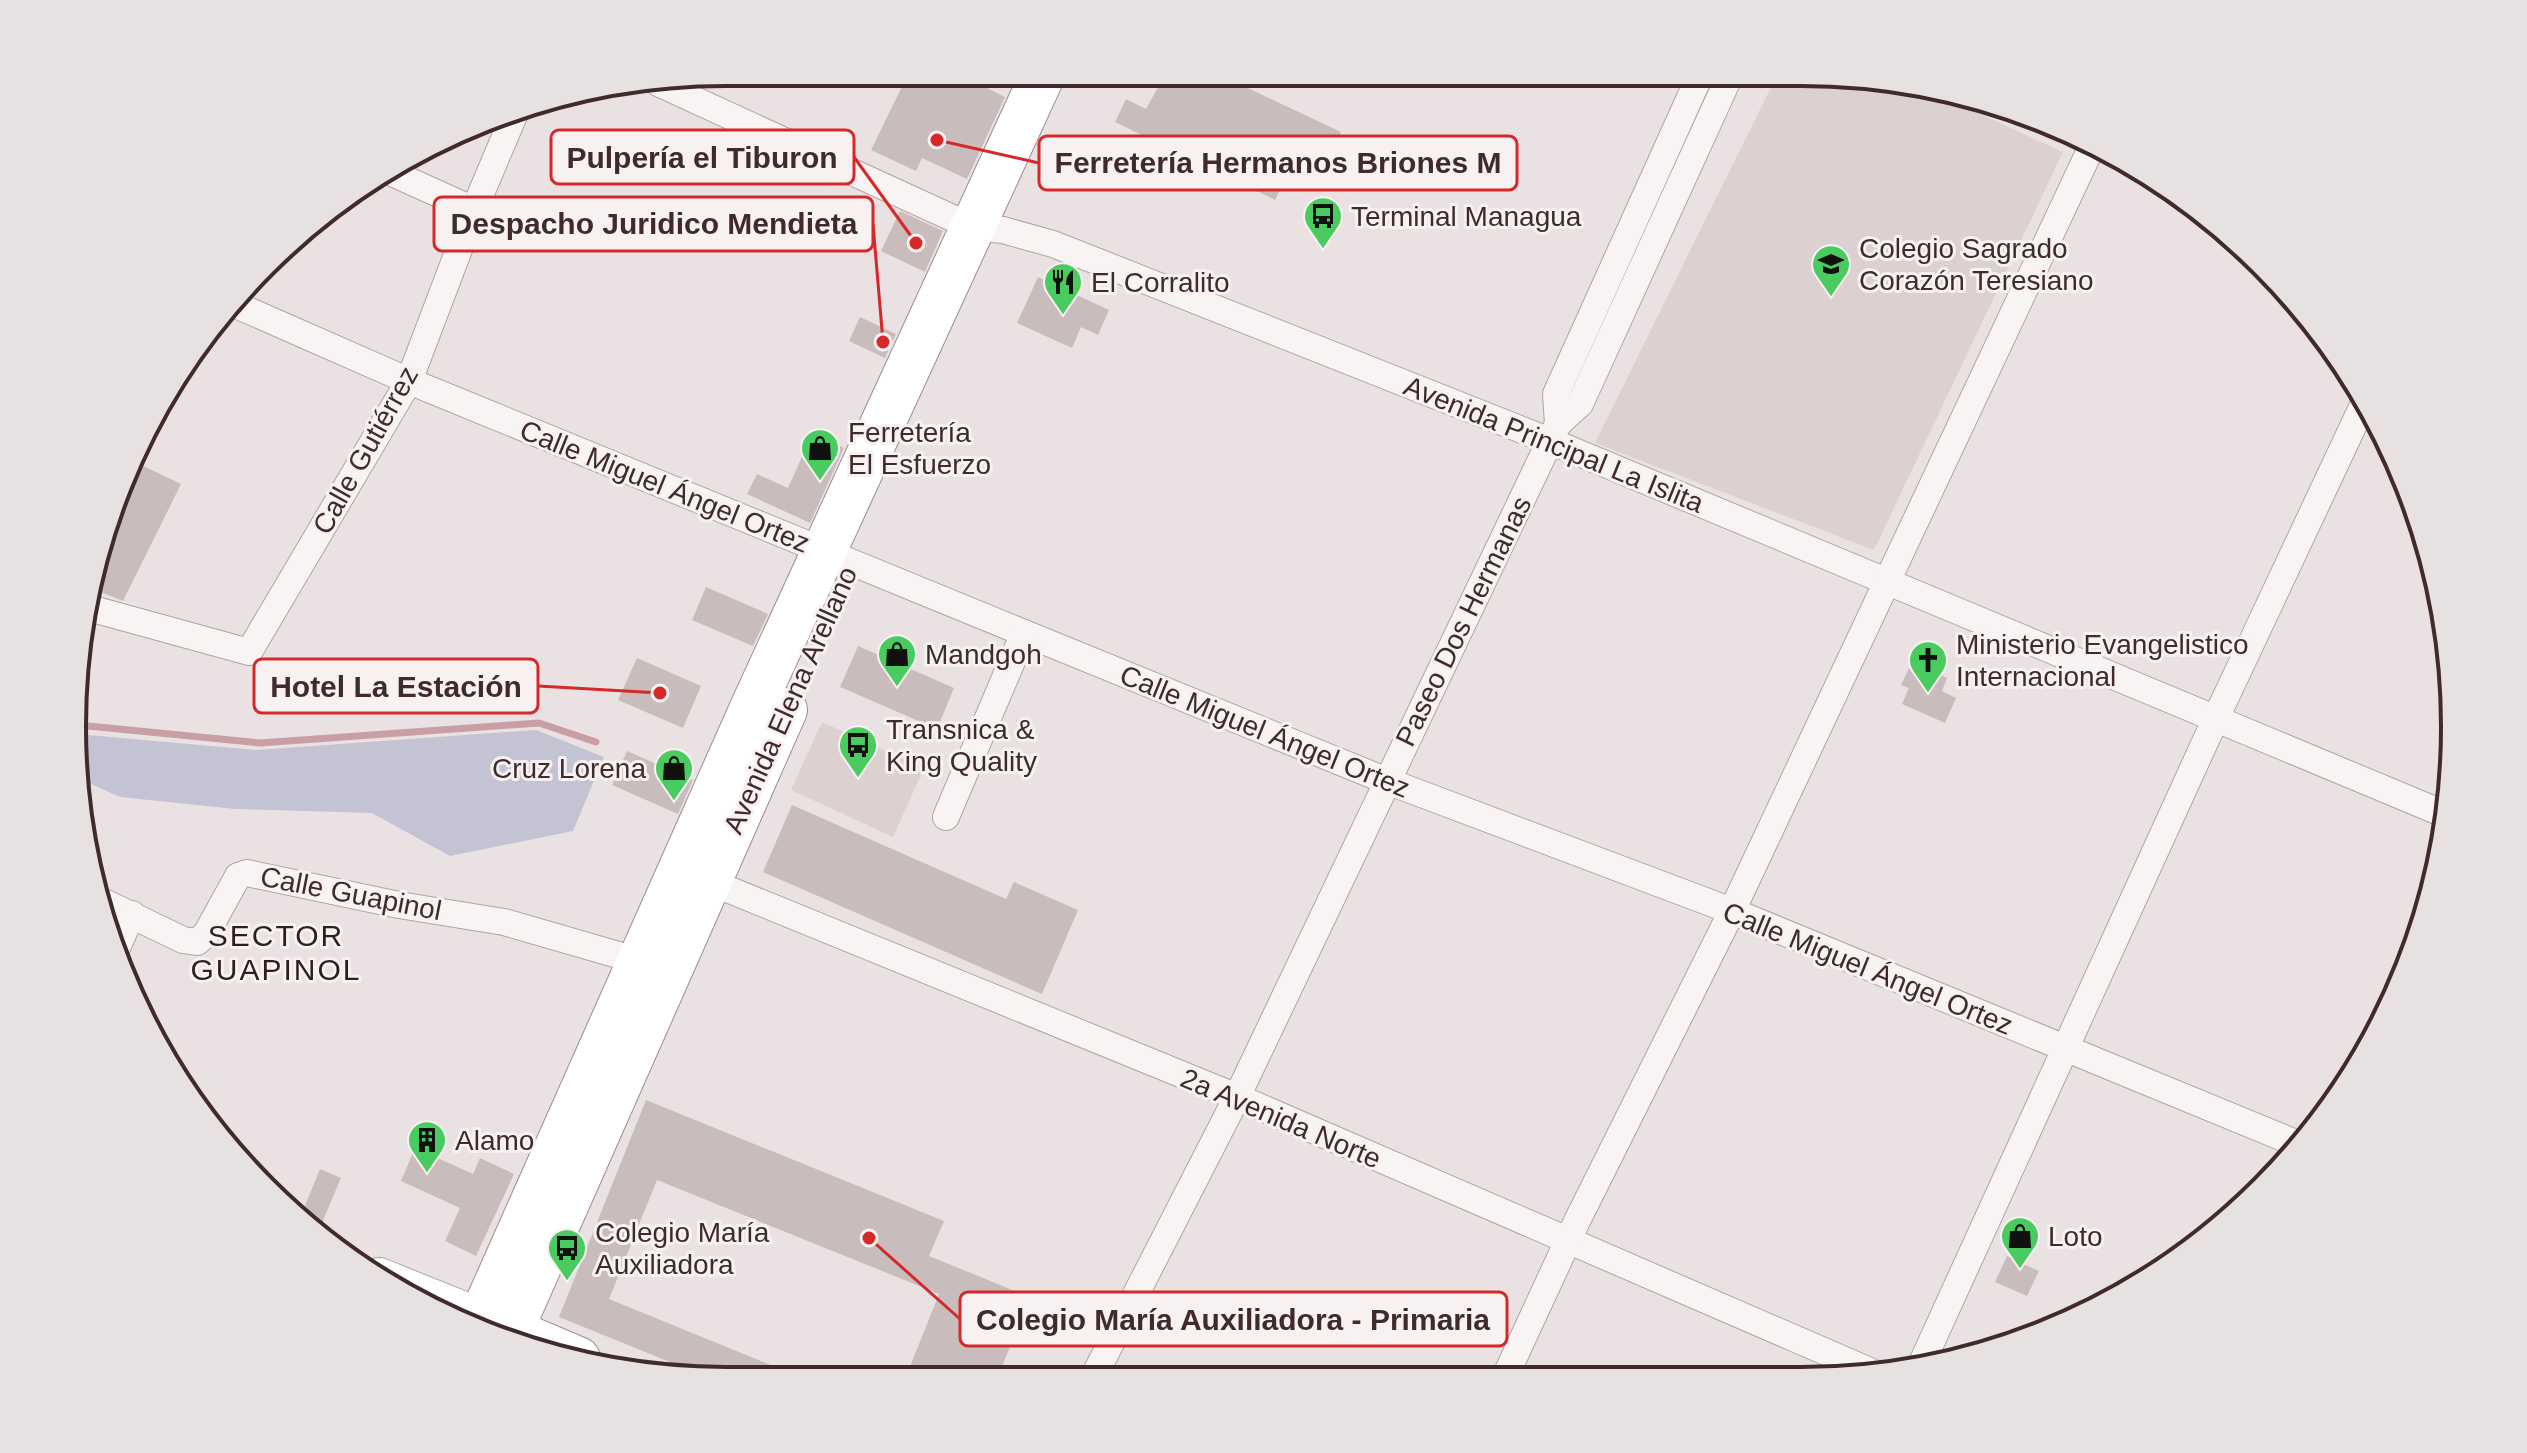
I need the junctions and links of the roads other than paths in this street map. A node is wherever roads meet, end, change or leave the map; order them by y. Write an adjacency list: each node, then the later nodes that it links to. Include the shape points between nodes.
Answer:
1 (1039, 86): 10 (highway, Avenida Elena Arellano)
2 (1068, 86): 10 (highway, Avenida Elena Arellano)
3 (1695, 86): 14 (street, Paseo Dos Hermanas, via 1556,394)
4 (1725, 86): 14 (street, Paseo Dos Hermanas, via 1580,404)
5 (689, 87): 10 (street, Avenida Principal La Islita)
6 (510, 124): 9 (street, Calle Gutiérrez)
7 (2088, 154): 16 (street)
8 (399, 176): 9 (street)
9 (474, 210): 12 (street, Calle Gutiérrez)
10 (988, 228): 14 (street, Avenida Principal La Islita, via 1053,244); 15 (highway, Avenida Elena Arellano)
11 (242, 308): 12 (street, Calle Miguel Ángel Ortez)
12 (409, 381): 15 (street, Calle Miguel Ángel Ortez); 17 (street, Calle Gutiérrez, via 249,652)
13 (2359, 414): 19 (street)
14 (1554, 433): 16 (street, Avenida Principal La Islita); 20 (street, Paseo Dos Hermanas)
15 (837, 557): 18 (street, Calle Miguel Ángel Ortez); 23 (highway, Avenida Elena Arellano)
16 (1888, 581): 19 (street, Avenida Principal La Islita); 25 (street)
17 (97, 610)
18 (1024, 633): 20 (street, Calle Miguel Ángel Ortez); 22 (street)
19 (2216, 718): 21 (street, Avenida Principal La Islita); 29 (street)
20 (1387, 781): 25 (street, Calle Miguel Ángel Ortez); 31 (street, Paseo Dos Hermanas)
21 (2436, 810)
22 (946, 817)
23 (694, 875): 28 (highway, Avenida Elena Arellano); 30 (highway, Avenida Elena Arellano); 31 (street, 2a Avenida Norte)
24 (112, 905): 26 (street, Calle Guapinol)
25 (1732, 911): 29 (street, Calle Miguel Ángel Ortez); 33 (street)
26 (132, 914): 27 (street); 28 (street, Calle Guapinol, via 197,942 238,876 247,873 504,922)
27 (122, 937)
28 (639, 961): 30 (highway, Avenida Elena Arellano)
29 (2067, 1049): 32 (street, Calle Miguel Ángel Ortez); 35 (street)
30 (616, 1052): 34 (highway, Avenida Elena Arellano)
31 (1237, 1097): 33 (street, 2a Avenida Norte); 37 (street, Paseo Dos Hermanas)
32 (2289, 1140)
33 (1567, 1242): 36 (street, 2a Avenida Norte); 38 (street)
34 (496, 1324)
35 (1926, 1355)
36 (1855, 1365)
37 (1099, 1367)
38 (1510, 1367)

